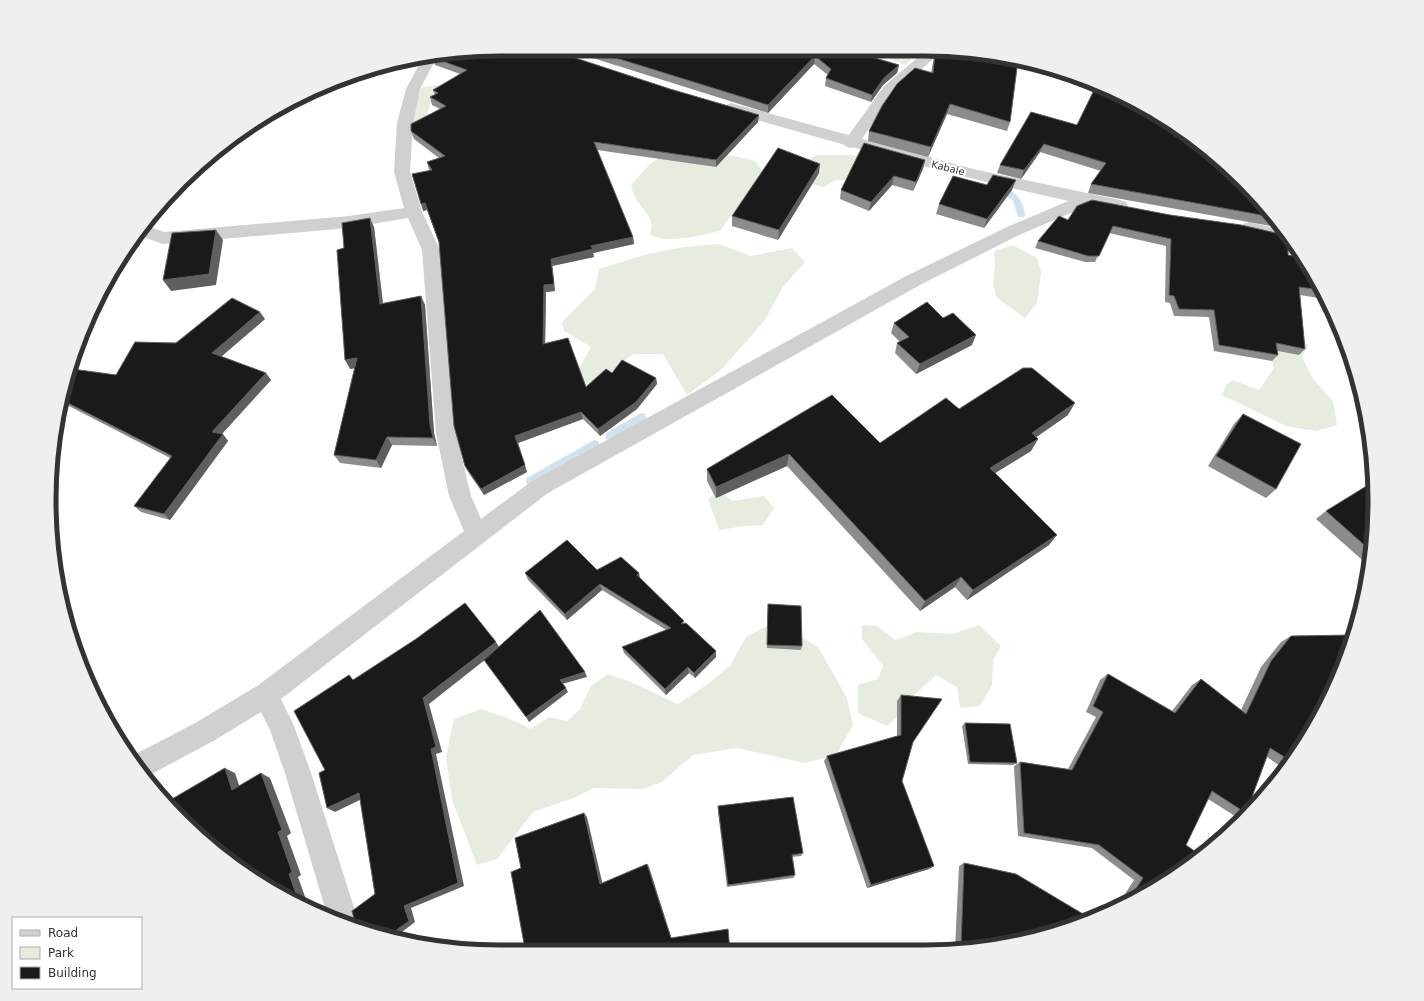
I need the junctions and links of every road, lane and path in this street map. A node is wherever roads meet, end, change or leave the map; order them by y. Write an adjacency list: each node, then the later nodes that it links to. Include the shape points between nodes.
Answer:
1 (929, 56): 4 (street, via 889,89)
2 (427, 63): 7 (street, via 413,89 405,123 402,172)
3 (714, 103): 4 (street, Kabale)
4 (851, 143): 5 (street, Kabale, via 960,172)
5 (1086, 200): 6 (street, Kabale); 11 (street, via 959,257 828,326 540,487)
6 (1136, 209)
7 (414, 212): 9 (street, via 349,222 163,238); 11 (street, via 431,250 446,433 460,496)
8 (1236, 225): 10 (street)
9 (147, 232)
10 (1280, 235)
11 (477, 535): 12 (street)
12 (266, 695): 13 (street); 14 (street, via 281,726 298,773)
13 (143, 764)
14 (342, 915)

